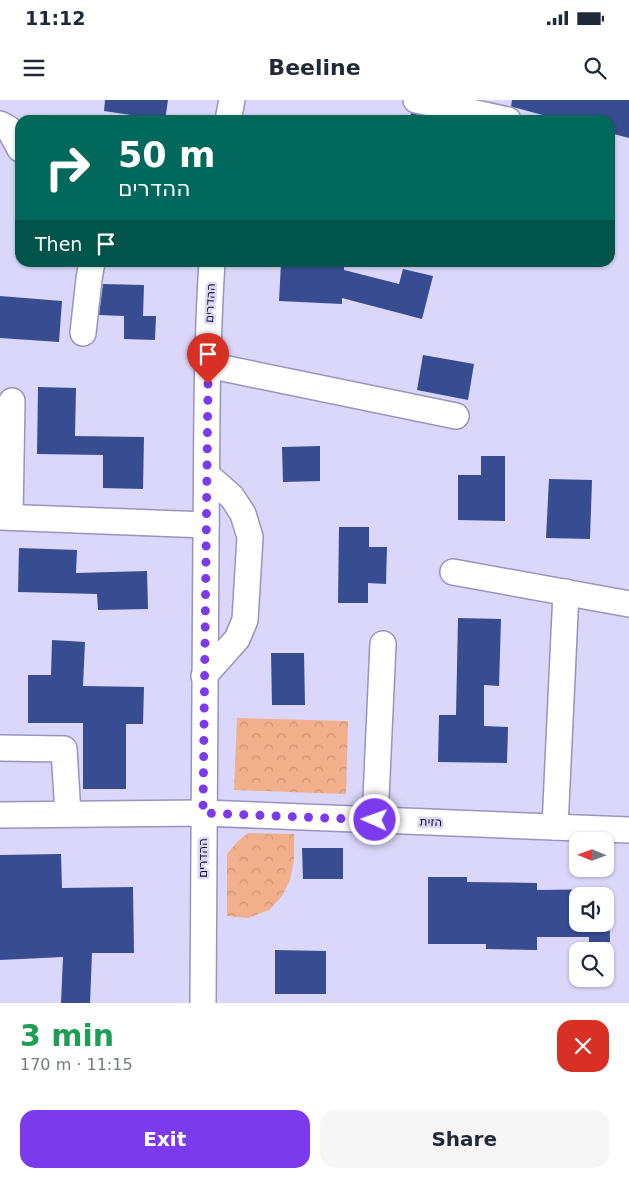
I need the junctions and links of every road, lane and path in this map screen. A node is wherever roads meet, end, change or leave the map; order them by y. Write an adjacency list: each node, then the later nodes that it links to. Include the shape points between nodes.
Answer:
1 (232, 100): 3 (street)
2 (416, 100): 4 (street)
3 (229, 115)
4 (485, 115)
5 (0, 124): 6 (street, via 9,129)
6 (15, 140)
7 (91, 267): 9 (street)
8 (212, 267): 10 (street, ההדרים)
9 (83, 333)
10 (208, 365): 12 (street); 13 (street, ההדרים)
11 (12, 401): 14 (street)
12 (456, 416)
13 (207, 475): 15 (street, ההדרים); 20 (street, via 232,497 243,514 250,537 245,620 237,639)
14 (5, 517): 15 (street)
15 (206, 525): 20 (street, ההדרים)
16 (453, 572): 17 (street)
17 (566, 592): 18 (street); 26 (street)
18 (629, 604)
19 (383, 644): 25 (street)
20 (204, 676): 22 (street, ההדרים)
21 (0, 748): 23 (street, via 64,749)
22 (203, 813): 23 (street, הזית); 25 (street, הזית); 28 (street, ההדרים)
23 (68, 814): 24 (street, הזית)
24 (0, 815)
25 (375, 820): 26 (street, הזית)
26 (555, 827): 27 (street, הזית)
27 (629, 830)
28 (203, 1003)

